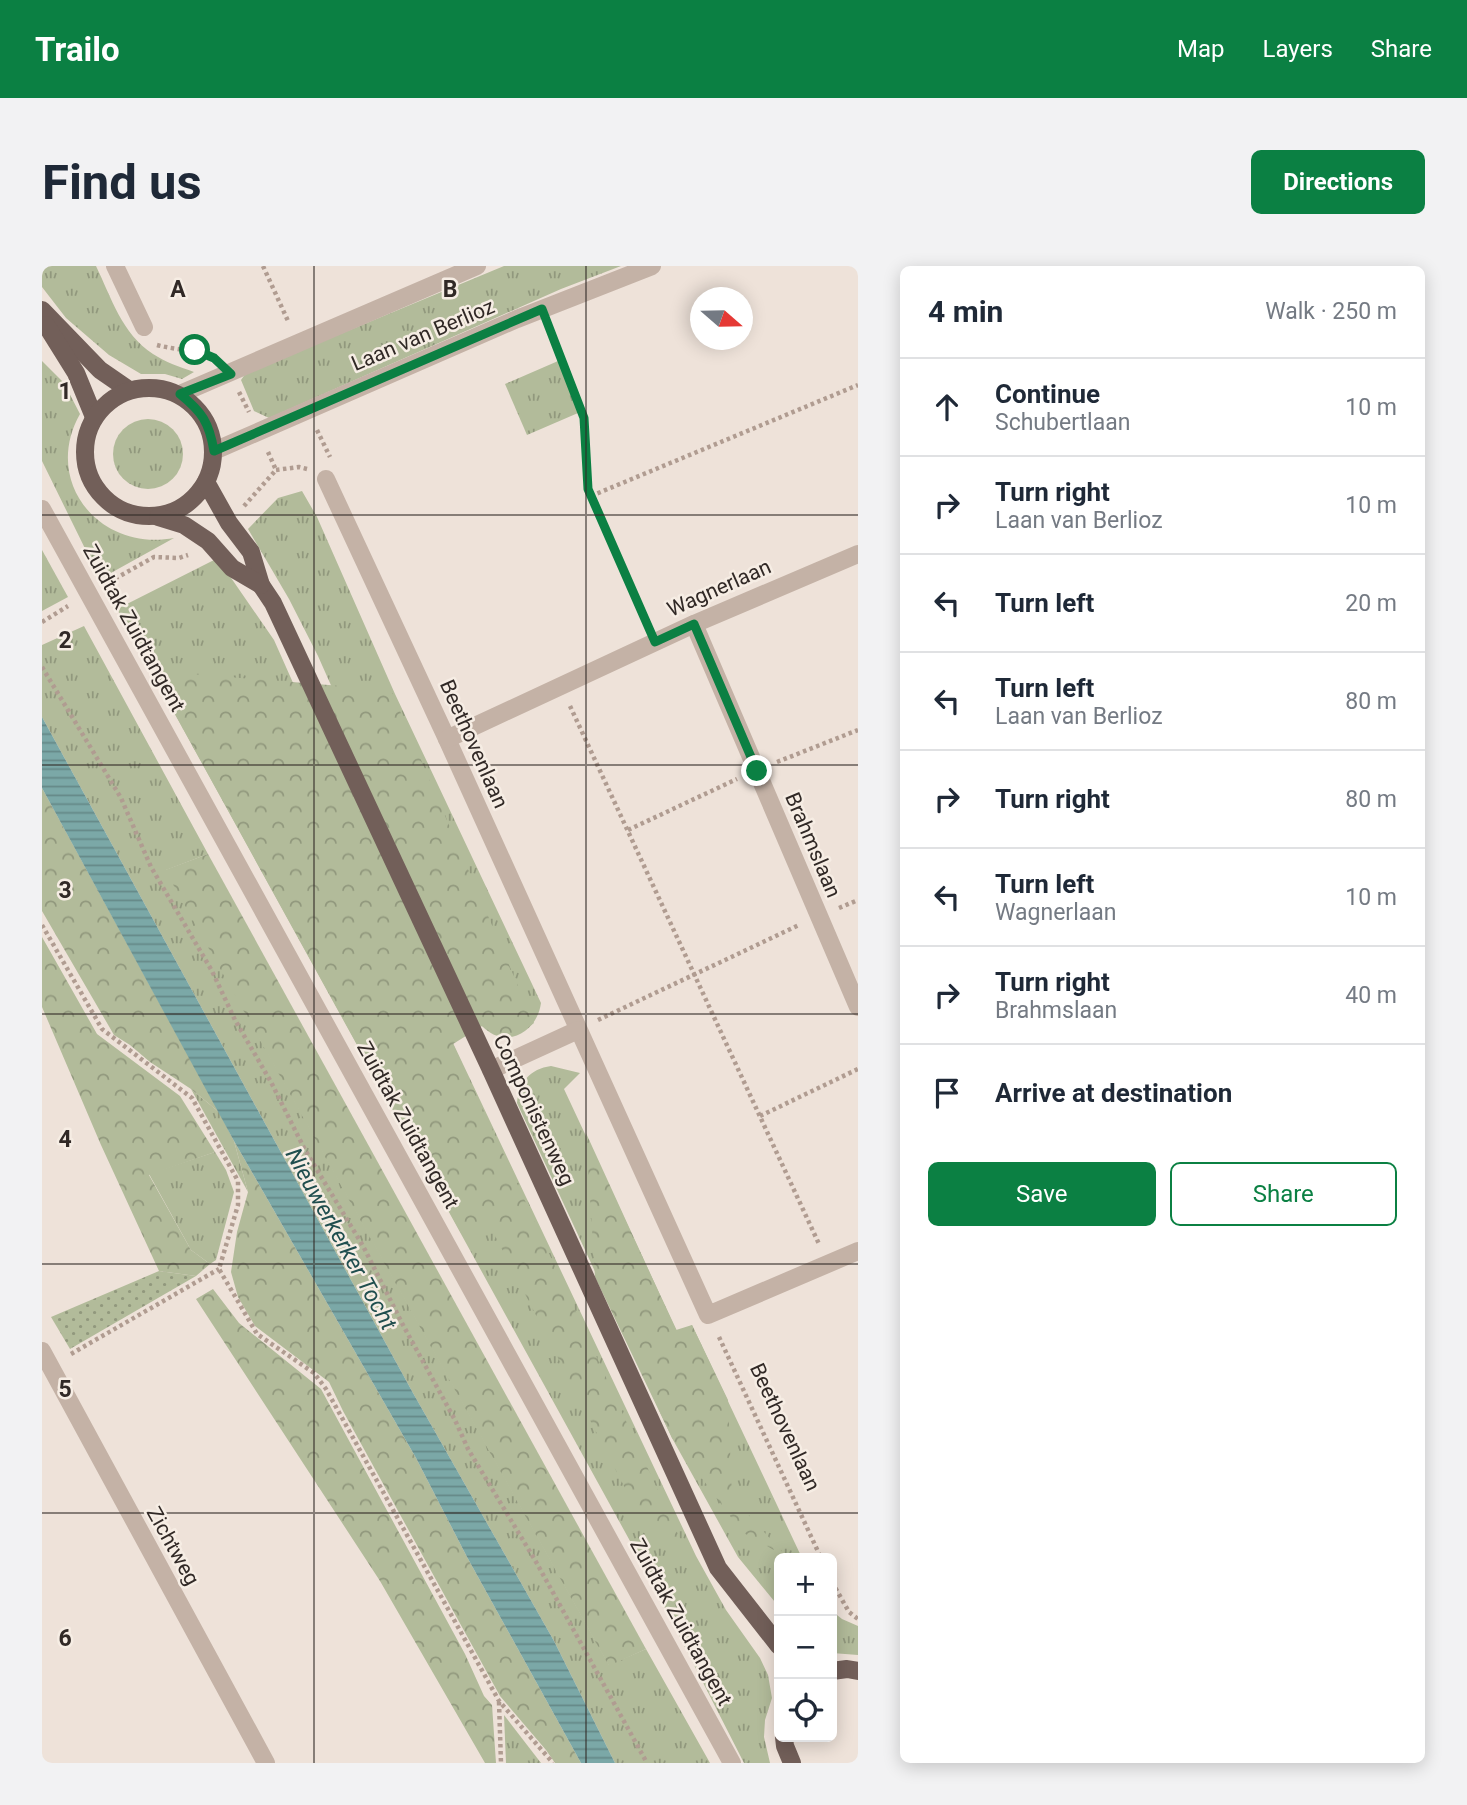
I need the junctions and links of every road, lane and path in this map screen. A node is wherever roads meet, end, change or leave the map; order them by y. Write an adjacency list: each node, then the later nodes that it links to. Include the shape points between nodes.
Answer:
1 (116, 266): 8 (street)
2 (263, 266): 9 (path)
3 (478, 266): 9 (street, Laan van Berlioz)
4 (652, 266): 5 (street, Laan van Berlioz)
5 (542, 309): 14 (street, Laan van Berlioz); 20 (path, via 584,418)
6 (42, 310): 12 (main road, via 100,370)
7 (42, 319): 15 (main road, via 76,373)
8 (144, 327): 10 (path, via 155,344 195,350 214,358)
9 (299, 344): 10 (street, Laan van Berlioz)
10 (231, 374): 13 (street, Laan van Berlioz)
11 (858, 385): 20 (path)
12 (129, 390): 13 (main road, via 155,387); 15 (main road, via 109,400)
13 (180, 394): 16 (main road, via 198,409 210,428)
14 (308, 410): 16 (street, Laan van Berlioz); 18 (path)
15 (94, 417): 22 (main road, via 85,439 85,463 93,485 109,503 130,514)
16 (214, 451): 19 (main road)
17 (276, 470): 23 (path)
18 (330, 470): 33 (street, Beethovenlaan)
19 (206, 482): 22 (main road, via 193,499 175,511); 23 (main road, Componistenweg)
20 (591, 496): 30 (path)
21 (42, 509): 27 (street, Zuidtak Zuidtangent)
22 (154, 516): 24 (main road, Componistenweg, via 184,525)
23 (229, 523): 26 (main road, Componistenweg, via 251,552)
24 (208, 541): 26 (main road, Componistenweg, via 232,568); 27 (path, via 187,556 154,557)
25 (858, 554): 29 (street, Wagnerlaan)
26 (261, 585): 41 (main road, Componistenweg)
27 (88, 594): 28 (path); 60 (street, Zuidtak Zuidtangent)
28 (42, 622)
29 (694, 624): 30 (street, Wagnerlaan); 35 (street, Brahmslaan)
30 (655, 642): 32 (street, Wagnerlaan)
31 (42, 667): 59 (path, via 121,798 151,867 212,971 305,1150 363,1246 468,1449)
32 (561, 686): 33 (street, Wagnerlaan); 37 (path)
33 (447, 739): 39 (street, Beethovenlaan)
34 (858, 900): 35 (path)
35 (819, 916): 37 (path); 38 (street, Brahmslaan)
36 (42, 925): 45 (path, via 102,1029 192,1098 239,1181 238,1205)
37 (693, 975): 39 (path); 42 (path)
38 (858, 1007)
39 (578, 1030): 41 (street); 46 (street, Beethovenlaan)
40 (858, 1069): 42 (path)
41 (491, 1070): 51 (main road, Componistenweg, via 718,1568)
42 (760, 1116): 44 (path)
43 (858, 1251): 44 (street)
44 (828, 1264): 46 (street)
45 (219, 1269): 47 (path); 54 (path, via 257,1334 314,1373 326,1389)
46 (709, 1315): 48 (path, Beethovenlaan)
47 (46, 1358): 56 (street, Zichtweg)
48 (819, 1553)
49 (837, 1591): 50 (path)
50 (858, 1619)
51 (774, 1640)
52 (837, 1670): 53 (main road)
53 (858, 1671)
54 (499, 1701): 57 (path); 58 (path)
55 (785, 1742): 61 (main road)
56 (266, 1763)
57 (501, 1763)
58 (553, 1763)
59 (647, 1763)
60 (732, 1763)
61 (792, 1763)

